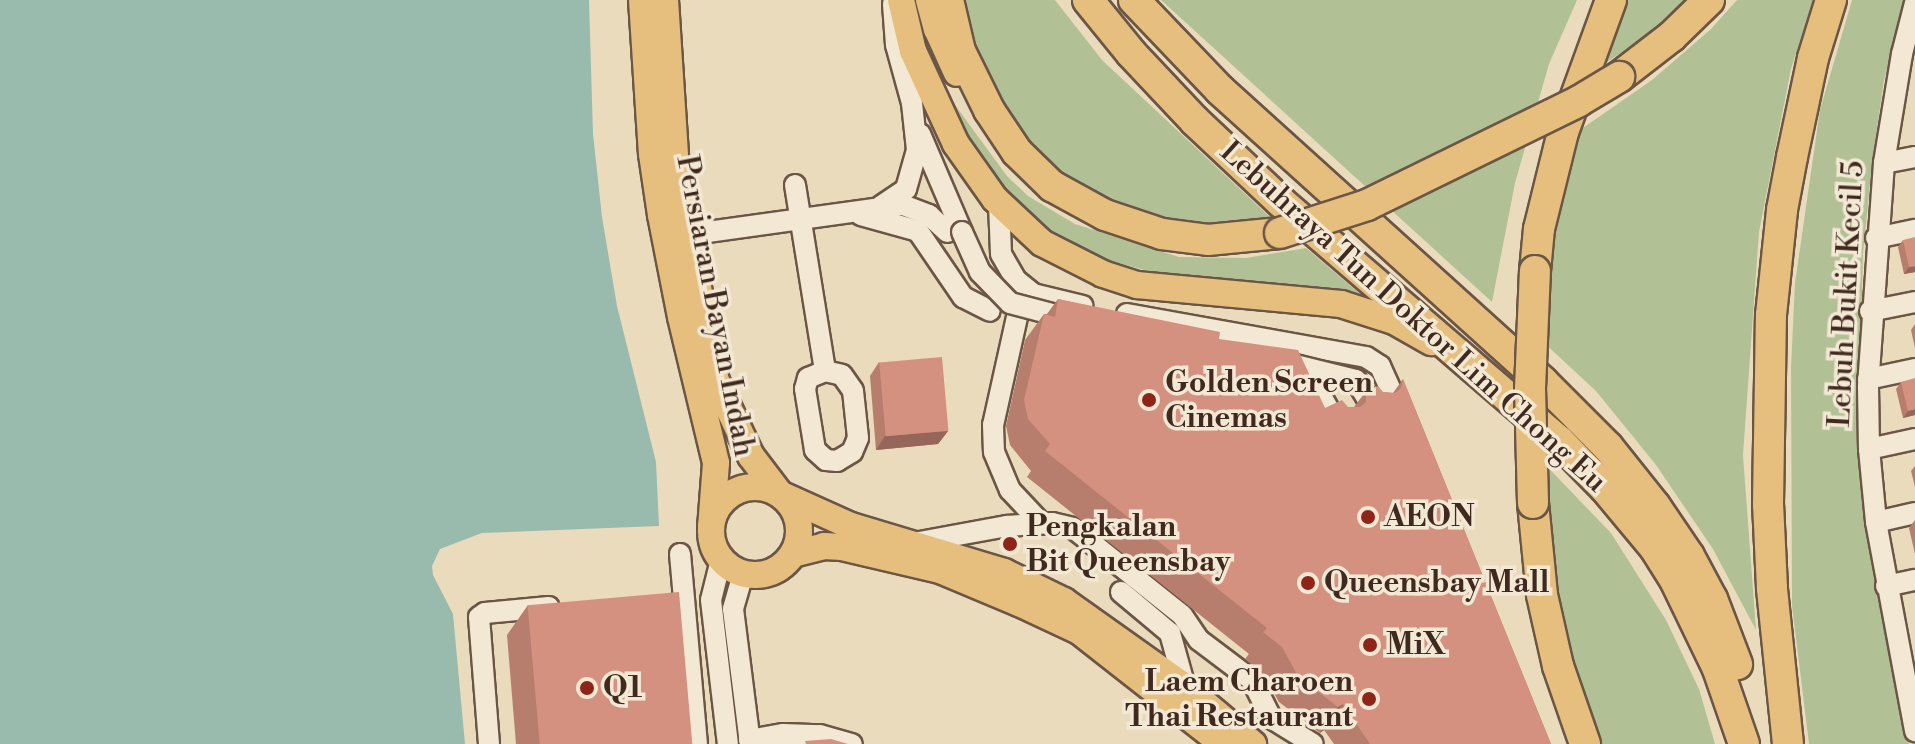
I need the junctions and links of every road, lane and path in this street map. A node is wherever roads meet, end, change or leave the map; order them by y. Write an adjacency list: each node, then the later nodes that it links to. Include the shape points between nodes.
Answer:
1 (642, 0): 46 (main road, Persiaran Bayan Indah, via 661,215 716,463)
2 (665, 0): 26 (main road, Persiaran Bayan Indah, via 669,100)
3 (894, 0): 13 (street, via 896,45)
4 (901, 0): 20 (main road, via 913,51 938,111)
5 (929, 0): 17 (main road, via 965,90 1001,139)
6 (948, 0): 17 (highway, via 960,51 975,83 1003,135)
7 (1088, 0): 32 (highway, Lebuhraya Tun Doktor Lim Chong Eu, via 1195,121)
8 (1134, 0): 70 (highway, Lebuhraya Tun Doktor Lim Chong Eu, via 1220,90 1608,447 1655,506 1712,599)
9 (1611, 0): 68 (highway, bridge, via 1563,132 1539,229 1530,389 1542,595 1558,666)
10 (1709, 0): 17 (highway, bridge, via 1663,44 1579,101 1367,205 1280,233 1208,240 1162,234 1087,207)
11 (1831, 0): 71 (highway, via 1789,170 1771,315 1768,504)
12 (1915, 3): 16 (street, Lebuh Bukit Kecil 5)
13 (916, 127): 14 (street); 24 (street)
14 (917, 150): 18 (street); 24 (street)
15 (1915, 157): 16 (street)
16 (1884, 163): 27 (street, Lebuh Bukit Kecil 5)
17 (1033, 170)
18 (913, 172): 21 (street, via 906,189); 24 (street, via 925,200)
19 (795, 185): 23 (street)
20 (999, 204): 28 (street, via 1001,254); 32 (main road, via 1042,243 1103,274 1137,285 1341,304 1394,321)
21 (877, 207): 22 (street); 24 (street, via 911,206)
22 (846, 212): 23 (street); 30 (street, via 918,231 963,297)
23 (801, 219): 26 (street); 35 (street)
24 (949, 224): 37 (street, bridge, via 971,280 1006,311 1345,374 1363,386)
25 (1915, 230): 27 (street)
26 (686, 235): 42 (main road, Persiaran Bayan Indah, via 716,381 751,456)
27 (1876, 238): 31 (street, Lebuh Bukit Kecil 5)
28 (1024, 288): 40 (street, via 1053,300 1366,357 1389,381); 45 (street, via 993,425 994,452 1010,490)
29 (1915, 302): 31 (street)
30 (990, 311)
31 (1870, 311): 36 (street, Lebuh Bukit Kecil 5)
32 (1465, 362): 69 (highway, Lebuhraya Tun Doktor Lim Chong Eu, via 1559,441 1655,548 1702,631)
33 (1255, 364): 38 (street, bridge, via 1302,373 1312,380)
34 (1915, 369): 36 (street)
35 (825, 371)
36 (1868, 379): 41 (street, Lebuh Bukit Kecil 5)
37 (1372, 407)
38 (1336, 422)
39 (1915, 439): 41 (street)
40 (1413, 440)
41 (1869, 449): 44 (street, Lebuh Bukit Kecil 5)
42 (780, 494): 46 (main road, via 768,488 742,489 720,504); 47 (main road, Persiaran Bayan Indah, via 851,526); 49 (main road, via 790,503 799,528)
43 (1915, 513): 44 (street)
44 (1876, 522): 52 (street, Lebuh Bukit Kecil 5)
45 (1041, 523): 47 (street); 67 (street, via 1073,528 1182,615 1199,640 1252,680 1271,718)
46 (711, 528): 50 (main road, via 715,550)
47 (914, 543): 58 (main road, Persiaran Bayan Indah, via 1004,572 1064,601)
48 (680, 554): 54 (street)
49 (793, 554): 50 (main road, via 771,572); 60 (main road, via 842,547 940,570 1019,603 1079,631)
50 (732, 567): 61 (street); 64 (street, via 711,600)
51 (1915, 580): 52 (street)
52 (1886, 586): 57 (street, Lebuh Bukit Kecil 5)
53 (1121, 592): 58 (street, via 1150,616)
54 (684, 594): 55 (street); 63 (street)
55 (661, 596)
56 (567, 605): 62 (street, via 480,615)
57 (1907, 652): 59 (street, Lebuh Bukit Kecil 5)
58 (1178, 682): 66 (main road, Persiaran Bayan Indah)
59 (1914, 725)
60 (1214, 741)
61 (750, 742): 65 (street, via 783,734 820,735)
62 (489, 744)
63 (697, 744)
64 (728, 744)
65 (852, 744)
66 (1253, 744)
67 (1313, 744)
68 (1585, 744)
69 (1744, 744)
70 (1762, 744)
71 (1788, 744)

